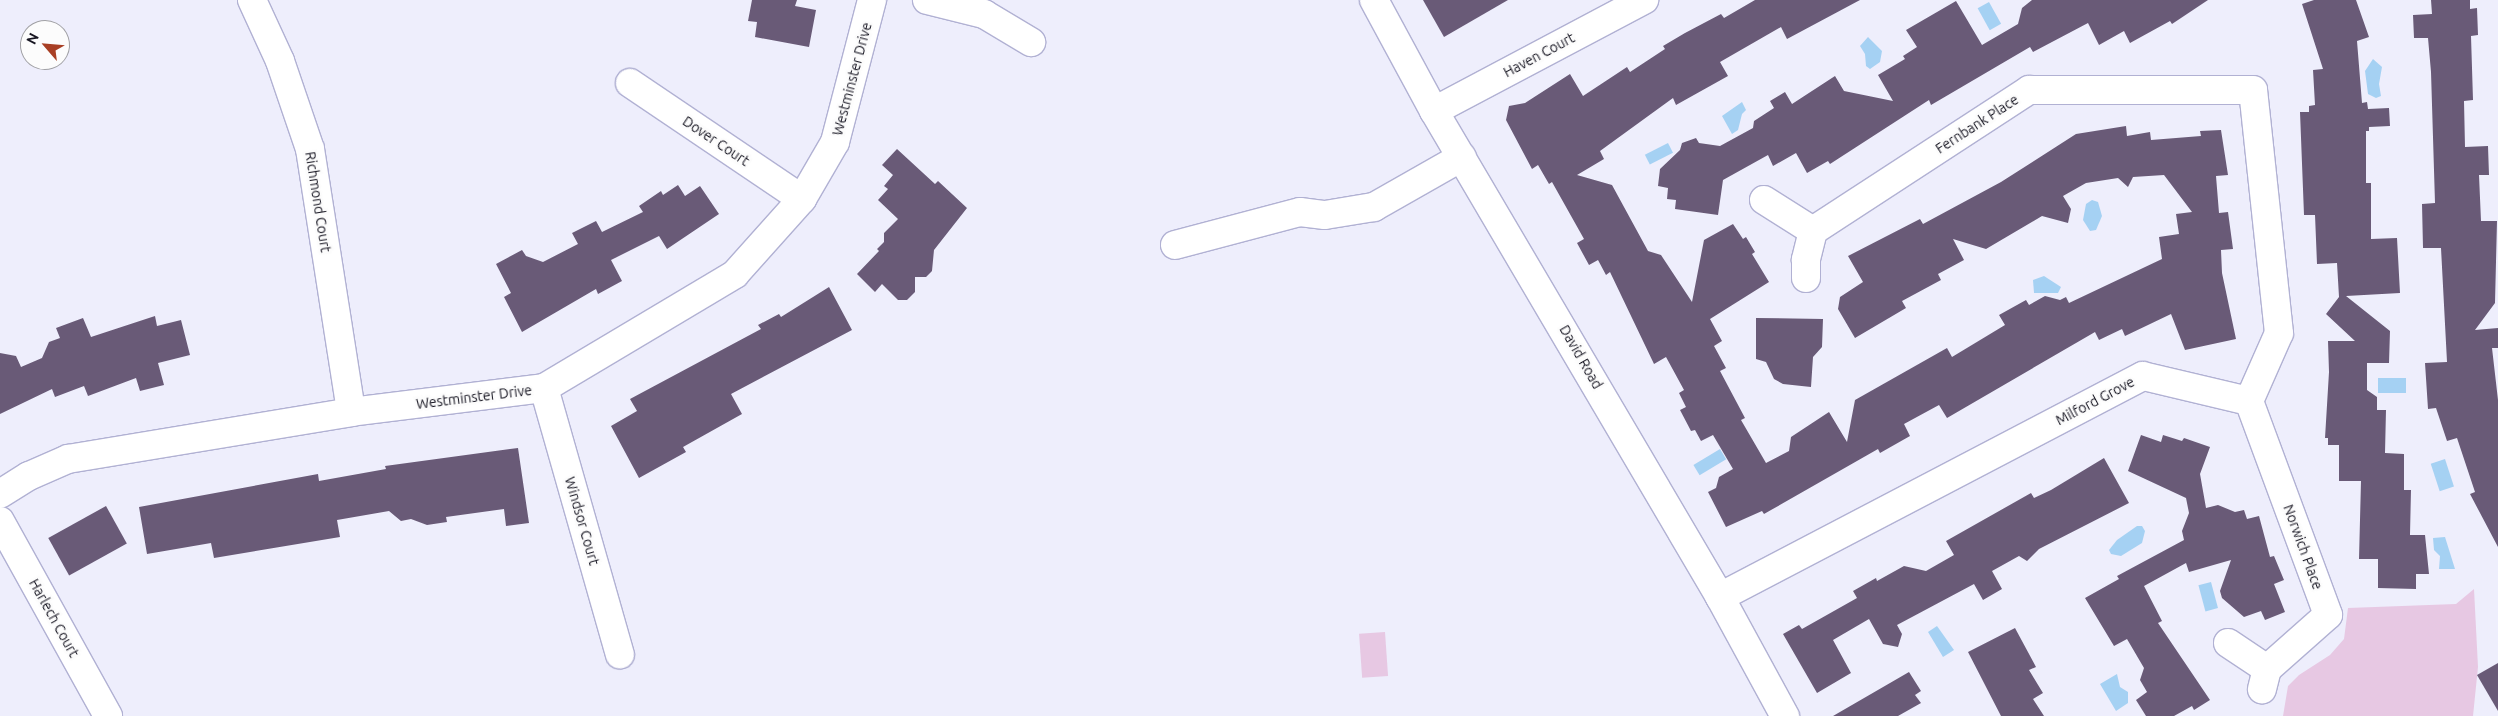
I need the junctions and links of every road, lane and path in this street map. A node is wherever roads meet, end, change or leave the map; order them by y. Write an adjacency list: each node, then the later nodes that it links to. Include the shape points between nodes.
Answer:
1 (252, 0): 17 (street, Richmond Court, via 280,61 310,149)
2 (872, 0): 10 (street, Westminster Drive, via 836,142)
3 (927, 0): 6 (street, via 984,14)
4 (1374, 0): 8 (street, David Road)
5 (1644, 0): 8 (street, Haven Court)
6 (1031, 42)
7 (630, 83): 10 (street, Dover Court)
8 (1434, 110): 9 (street, David Road)
9 (1462, 157): 13 (street, via 1374,206 1325,215 1300,212); 20 (street, David Road)
10 (802, 200): 15 (street, Westminster Drive, via 736,274)
11 (1764, 200): 12 (street)
12 (1812, 231): 14 (street); 16 (street, Fernbank Place, via 2029,90 2253,90 2279,332)
13 (1174, 245)
14 (1806, 278)
15 (544, 388): 17 (street, Westminster Drive); 22 (street, Windsor Court)
16 (2250, 401): 20 (street, Milford Grove, via 2143,376); 21 (street, Norwich Place, via 2328,616 2264,679)
17 (351, 412): 18 (street, Westminster Drive, via 68,459 29,476)
18 (0, 494)
19 (0, 520): 23 (street, Harlech Court)
20 (1720, 597): 24 (street, David Road)
21 (2228, 643)
22 (620, 654)
23 (108, 716)
24 (1785, 716)

